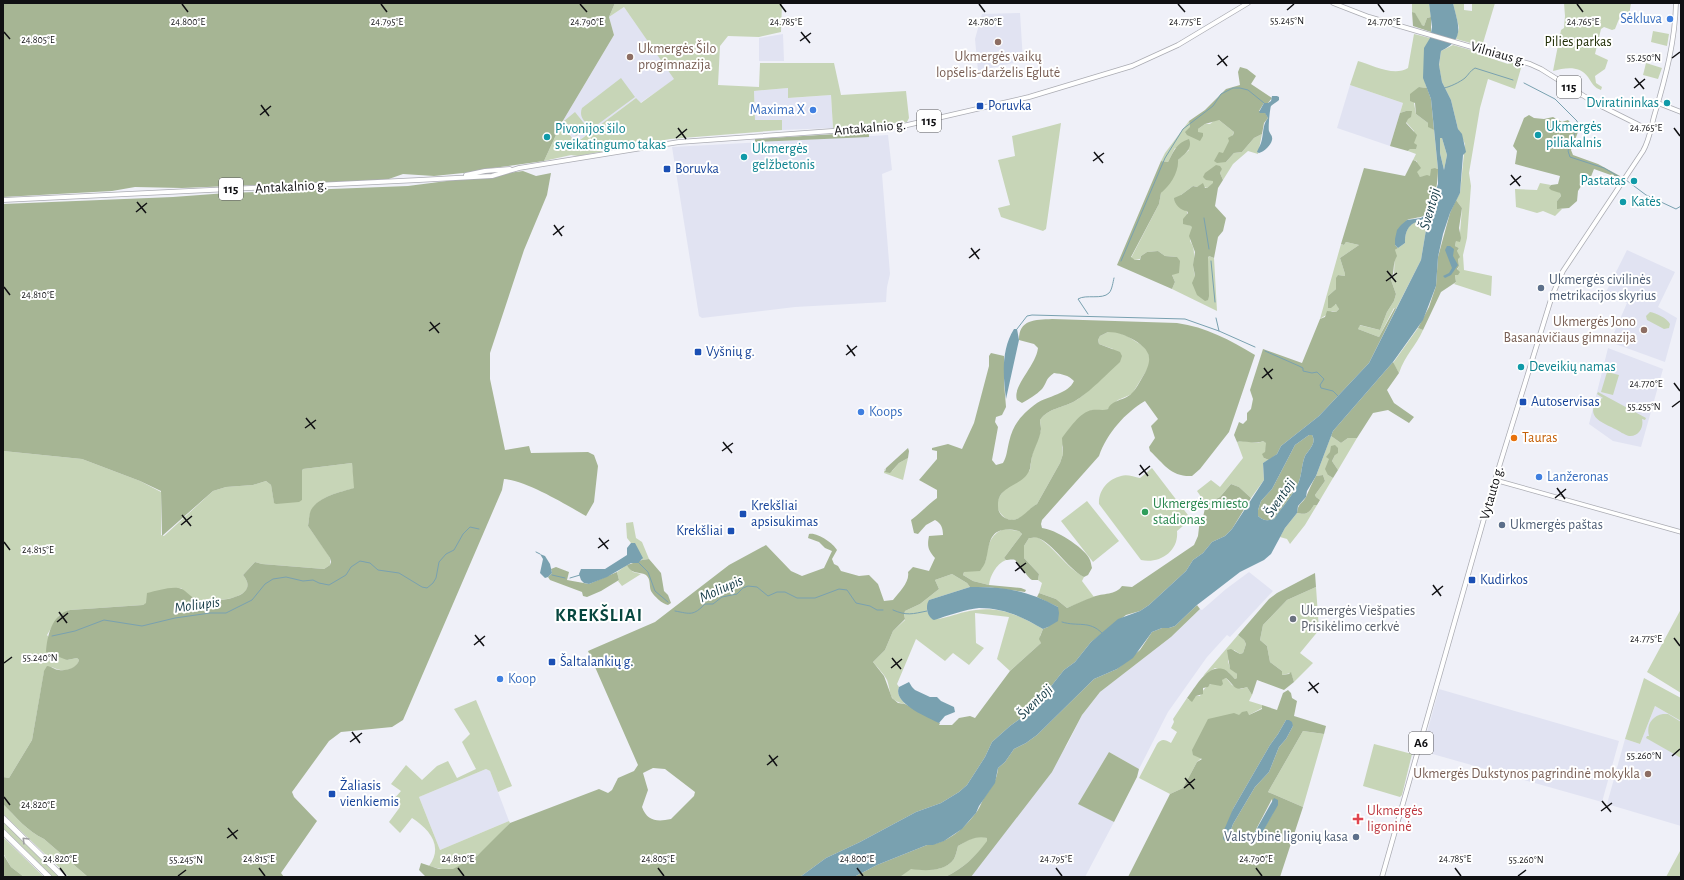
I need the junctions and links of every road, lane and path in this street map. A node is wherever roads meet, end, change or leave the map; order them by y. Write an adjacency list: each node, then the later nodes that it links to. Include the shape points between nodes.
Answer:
1 (1248, 3): 7 (main road, Antakalnio g. / 115, via 1178,44 1132,66 1029,97 914,124 679,142 519,168 492,176)
2 (1333, 3): 6 (main road, Vilniaus g. / 115, via 1369,17 1535,66 1595,103)
3 (1676, 3): 4 (main road, A6, via 1668,67)
4 (1658, 103): 5 (main road); 6 (main road, A6)
5 (1681, 112)
6 (1651, 131): 8 (main road, Vytauto g. / A6, via 1647,143 1558,279)
7 (3, 200)
8 (1495, 480): 9 (street); 14 (main road, Vytauto g. / A6)
9 (1681, 532)
10 (3, 818): 13 (highway, one-way to 10)
11 (3, 832): 12 (highway)
12 (49, 877)
13 (63, 877)
14 (1382, 877)

